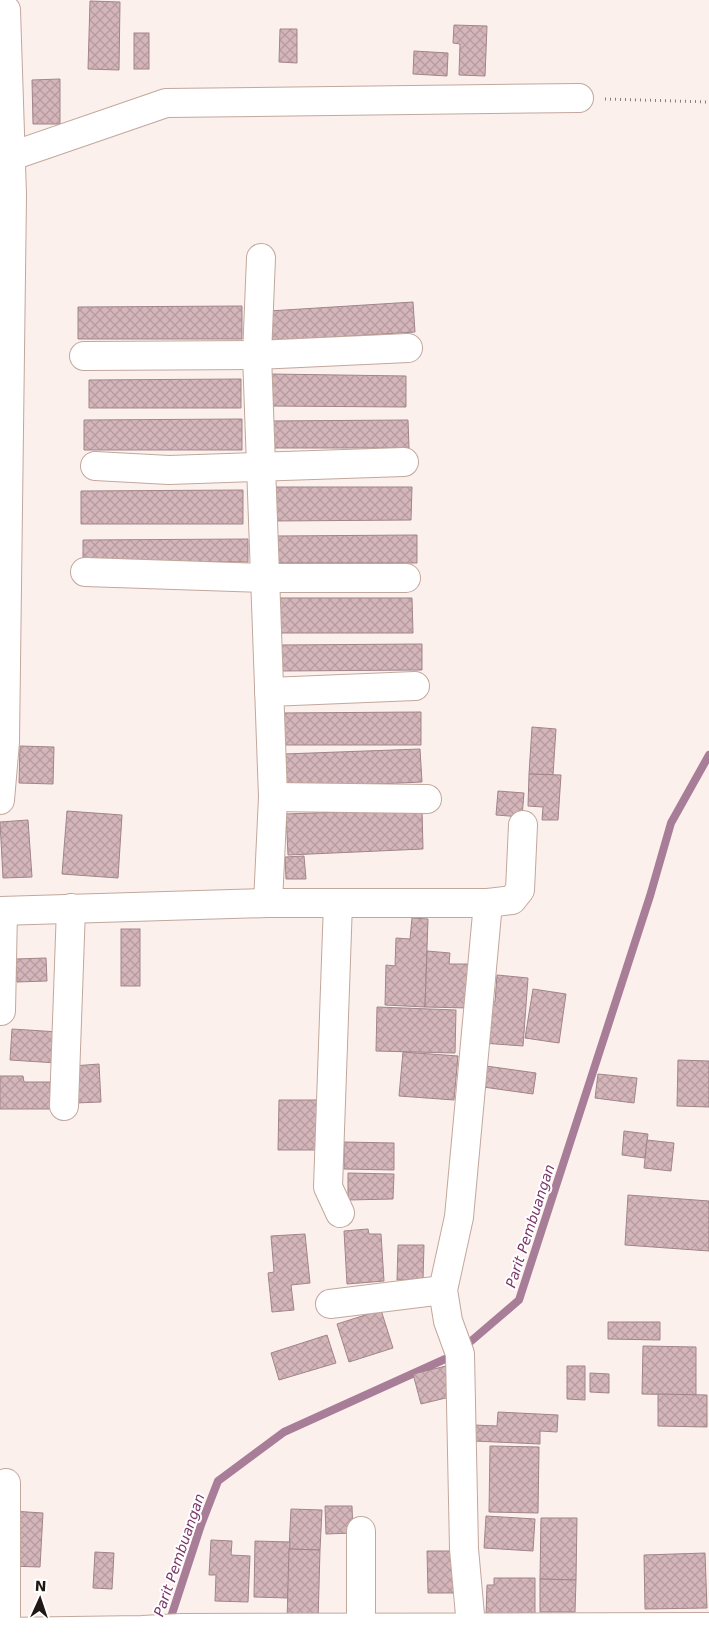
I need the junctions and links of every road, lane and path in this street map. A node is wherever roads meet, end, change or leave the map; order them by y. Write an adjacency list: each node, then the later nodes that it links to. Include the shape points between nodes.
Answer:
1 (6, 10): 4 (street)
2 (579, 98): 3 (path); 4 (street, via 166,103)
3 (709, 102)
4 (5, 158): 19 (street, via 12,190 5,742)
5 (261, 258): 7 (street)
6 (408, 348): 7 (street)
7 (257, 355): 8 (street); 11 (street)
8 (84, 356)
9 (404, 462): 11 (street)
10 (95, 466): 11 (street, via 168,470)
11 (261, 468): 13 (street)
12 (85, 572): 13 (street)
13 (264, 578): 14 (street); 16 (street)
14 (406, 578)
15 (415, 686): 16 (street)
16 (269, 692): 17 (street)
17 (273, 797): 18 (street); 22 (street)
18 (427, 799)
19 (0, 800)
20 (524, 825): 21 (street, via 520,890 512,900)
21 (488, 902): 23 (street); 29 (street, via 459,1217)
22 (268, 903): 23 (street); 24 (street)
23 (338, 903): 28 (street, via 328,1187)
24 (71, 908): 25 (street); 27 (street)
25 (2, 911): 26 (street)
26 (1, 1012)
27 (64, 1106)
28 (340, 1213)
29 (444, 1290): 30 (street); 33 (street, via 448,1320 460,1354 464,1550)
30 (330, 1304)
31 (6, 1484): 36 (street)
32 (361, 1531): 35 (street)
33 (471, 1626): 35 (street); 37 (street)
34 (709, 1627): 37 (street)
35 (360, 1628): 36 (street)
36 (3, 1632)
37 (627, 1634)

